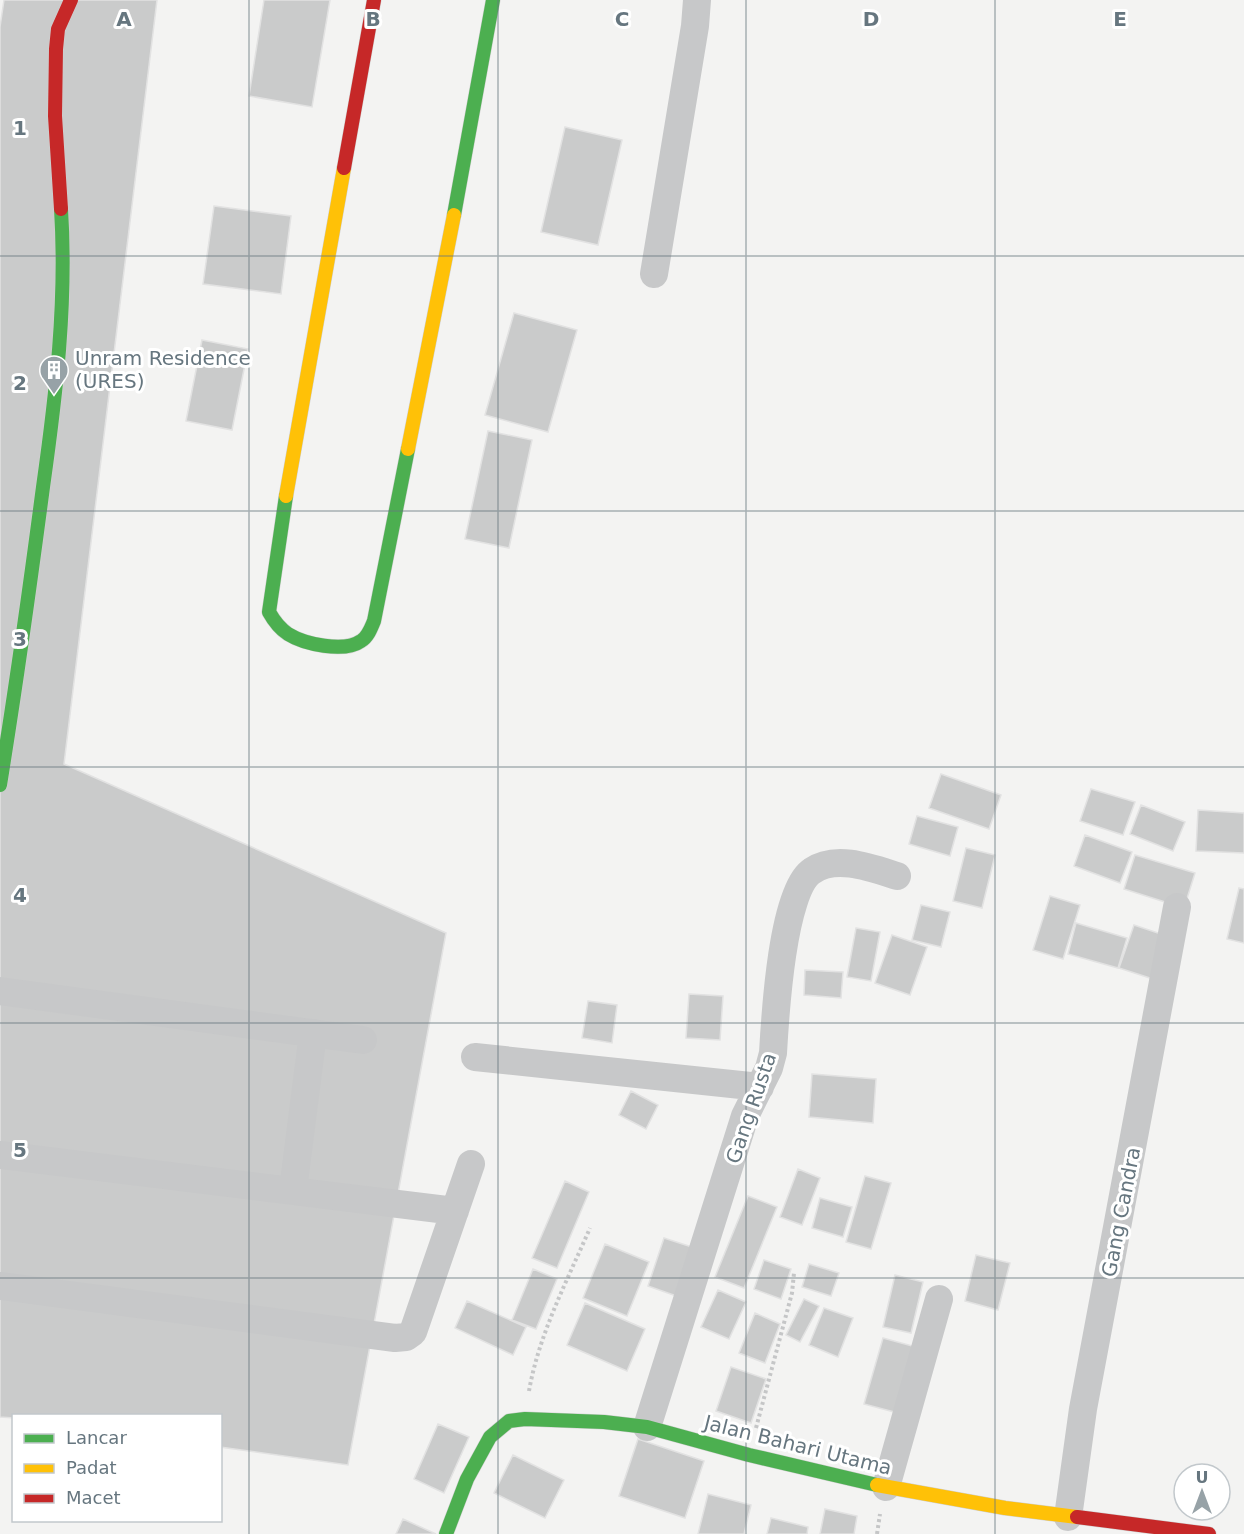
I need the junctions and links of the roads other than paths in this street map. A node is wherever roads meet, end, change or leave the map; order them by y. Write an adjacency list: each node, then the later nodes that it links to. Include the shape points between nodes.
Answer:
1 (71, 0): 6 (street, via 58,29 56,49 55,116 63,236 55,399)
2 (375, 0): 3 (street, via 294,442 268,612 274,623 292,637 348,647 362,641 374,621 453,223)
3 (492, 0)
4 (697, 0): 5 (street)
5 (654, 274)
6 (0, 785)
7 (897, 876): 13 (street, Gang Rusta, via 839,864 821,866 806,875 782,952 772,1053)
8 (1177, 907): 22 (street, Gang Candra, via 1082,1416)
9 (0, 991): 10 (street)
10 (313, 1033): 11 (street); 16 (street)
11 (363, 1040)
12 (475, 1057): 13 (street)
13 (760, 1087): 20 (street, Gang Rusta, via 746,1116)
14 (0, 1155): 16 (street)
15 (471, 1164): 17 (street)
16 (293, 1190): 17 (street)
17 (455, 1211): 18 (street, via 413,1332 406,1337)
18 (0, 1286)
19 (939, 1299): 21 (street)
20 (647, 1427): 21 (street, Jalan Bahari Utama); 23 (street, Jalan Bahari Utama, via 604,1422 509,1421 490,1437 467,1479)
21 (886, 1487): 22 (street, Jalan Bahari Utama)
22 (1068, 1517): 24 (street, Jalan Bahari Utama)
23 (446, 1534)
24 (1209, 1534)

